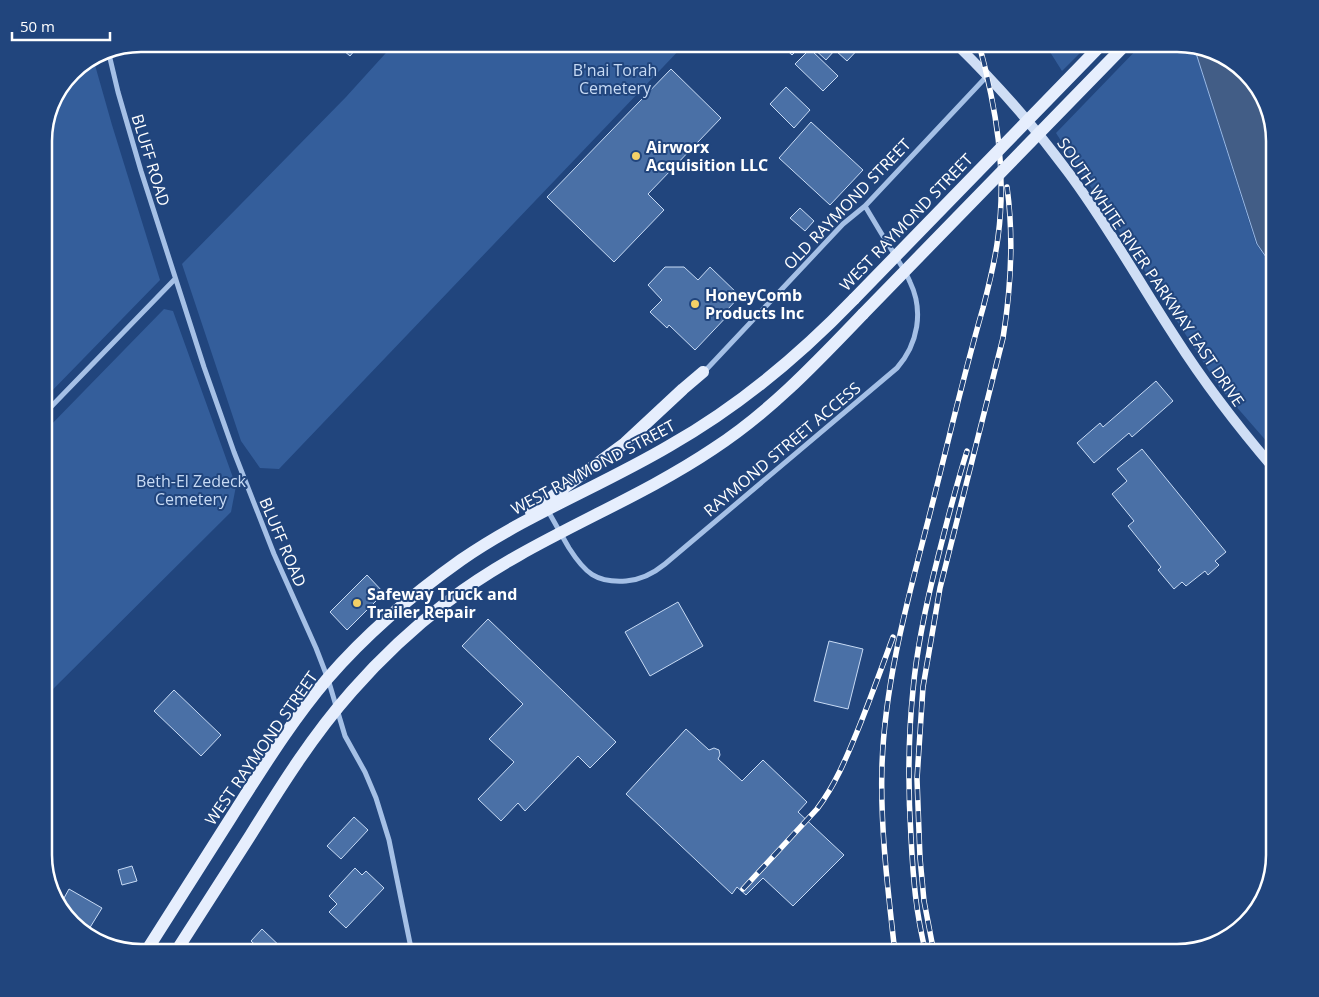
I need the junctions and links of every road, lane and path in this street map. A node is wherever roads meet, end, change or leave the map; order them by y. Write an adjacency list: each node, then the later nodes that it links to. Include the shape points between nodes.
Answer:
1 (964, 52): 5 (main road, SOUTH WHITE RIVER PARKWAY EAST DRIVE)
2 (1094, 52): 11 (main road, WEST RAYMOND STREET, bridge, via 854,299 784,365 724,412 668,447)
3 (1118, 52): 12 (main road, WEST RAYMOND STREET, bridge, via 792,387 714,449)
4 (110, 58): 7 (street, BLUFF ROAD, via 126,122)
5 (988, 75): 6 (street, OLD RAYMOND STREET); 10 (main road, SOUTH WHITE RIVER PARKWAY EAST DRIVE, via 1068,172 1208,387)
6 (865, 206): 8 (street, OLD RAYMOND STREET, via 842,224); 12 (street, RAYMOND STREET ACCESS, via 908,276 915,294 918,321 913,342 897,368 654,573 620,581 595,577 580,564)
7 (176, 280): 9 (street); 14 (street, BLUFF ROAD, via 250,494)
8 (703, 372): 13 (main road, via 607,457)
9 (53, 405)
10 (1266, 459)
11 (548, 510): 12 (street, RAYMOND STREET ACCESS); 13 (main road, WEST RAYMOND STREET)
12 (560, 533): 15 (main road, WEST RAYMOND STREET, via 500,566 447,602 387,654)
13 (504, 534): 14 (main road, WEST RAYMOND STREET, via 461,560 408,601)
14 (328, 679): 15 (street, BLUFF ROAD); 16 (main road, WEST RAYMOND STREET, via 254,781)
15 (338, 708): 17 (main road, WEST RAYMOND STREET, via 273,798); 18 (street, BLUFF ROAD, via 345,736 365,772 384,825)
16 (150, 944)
17 (181, 944)
18 (410, 944)

